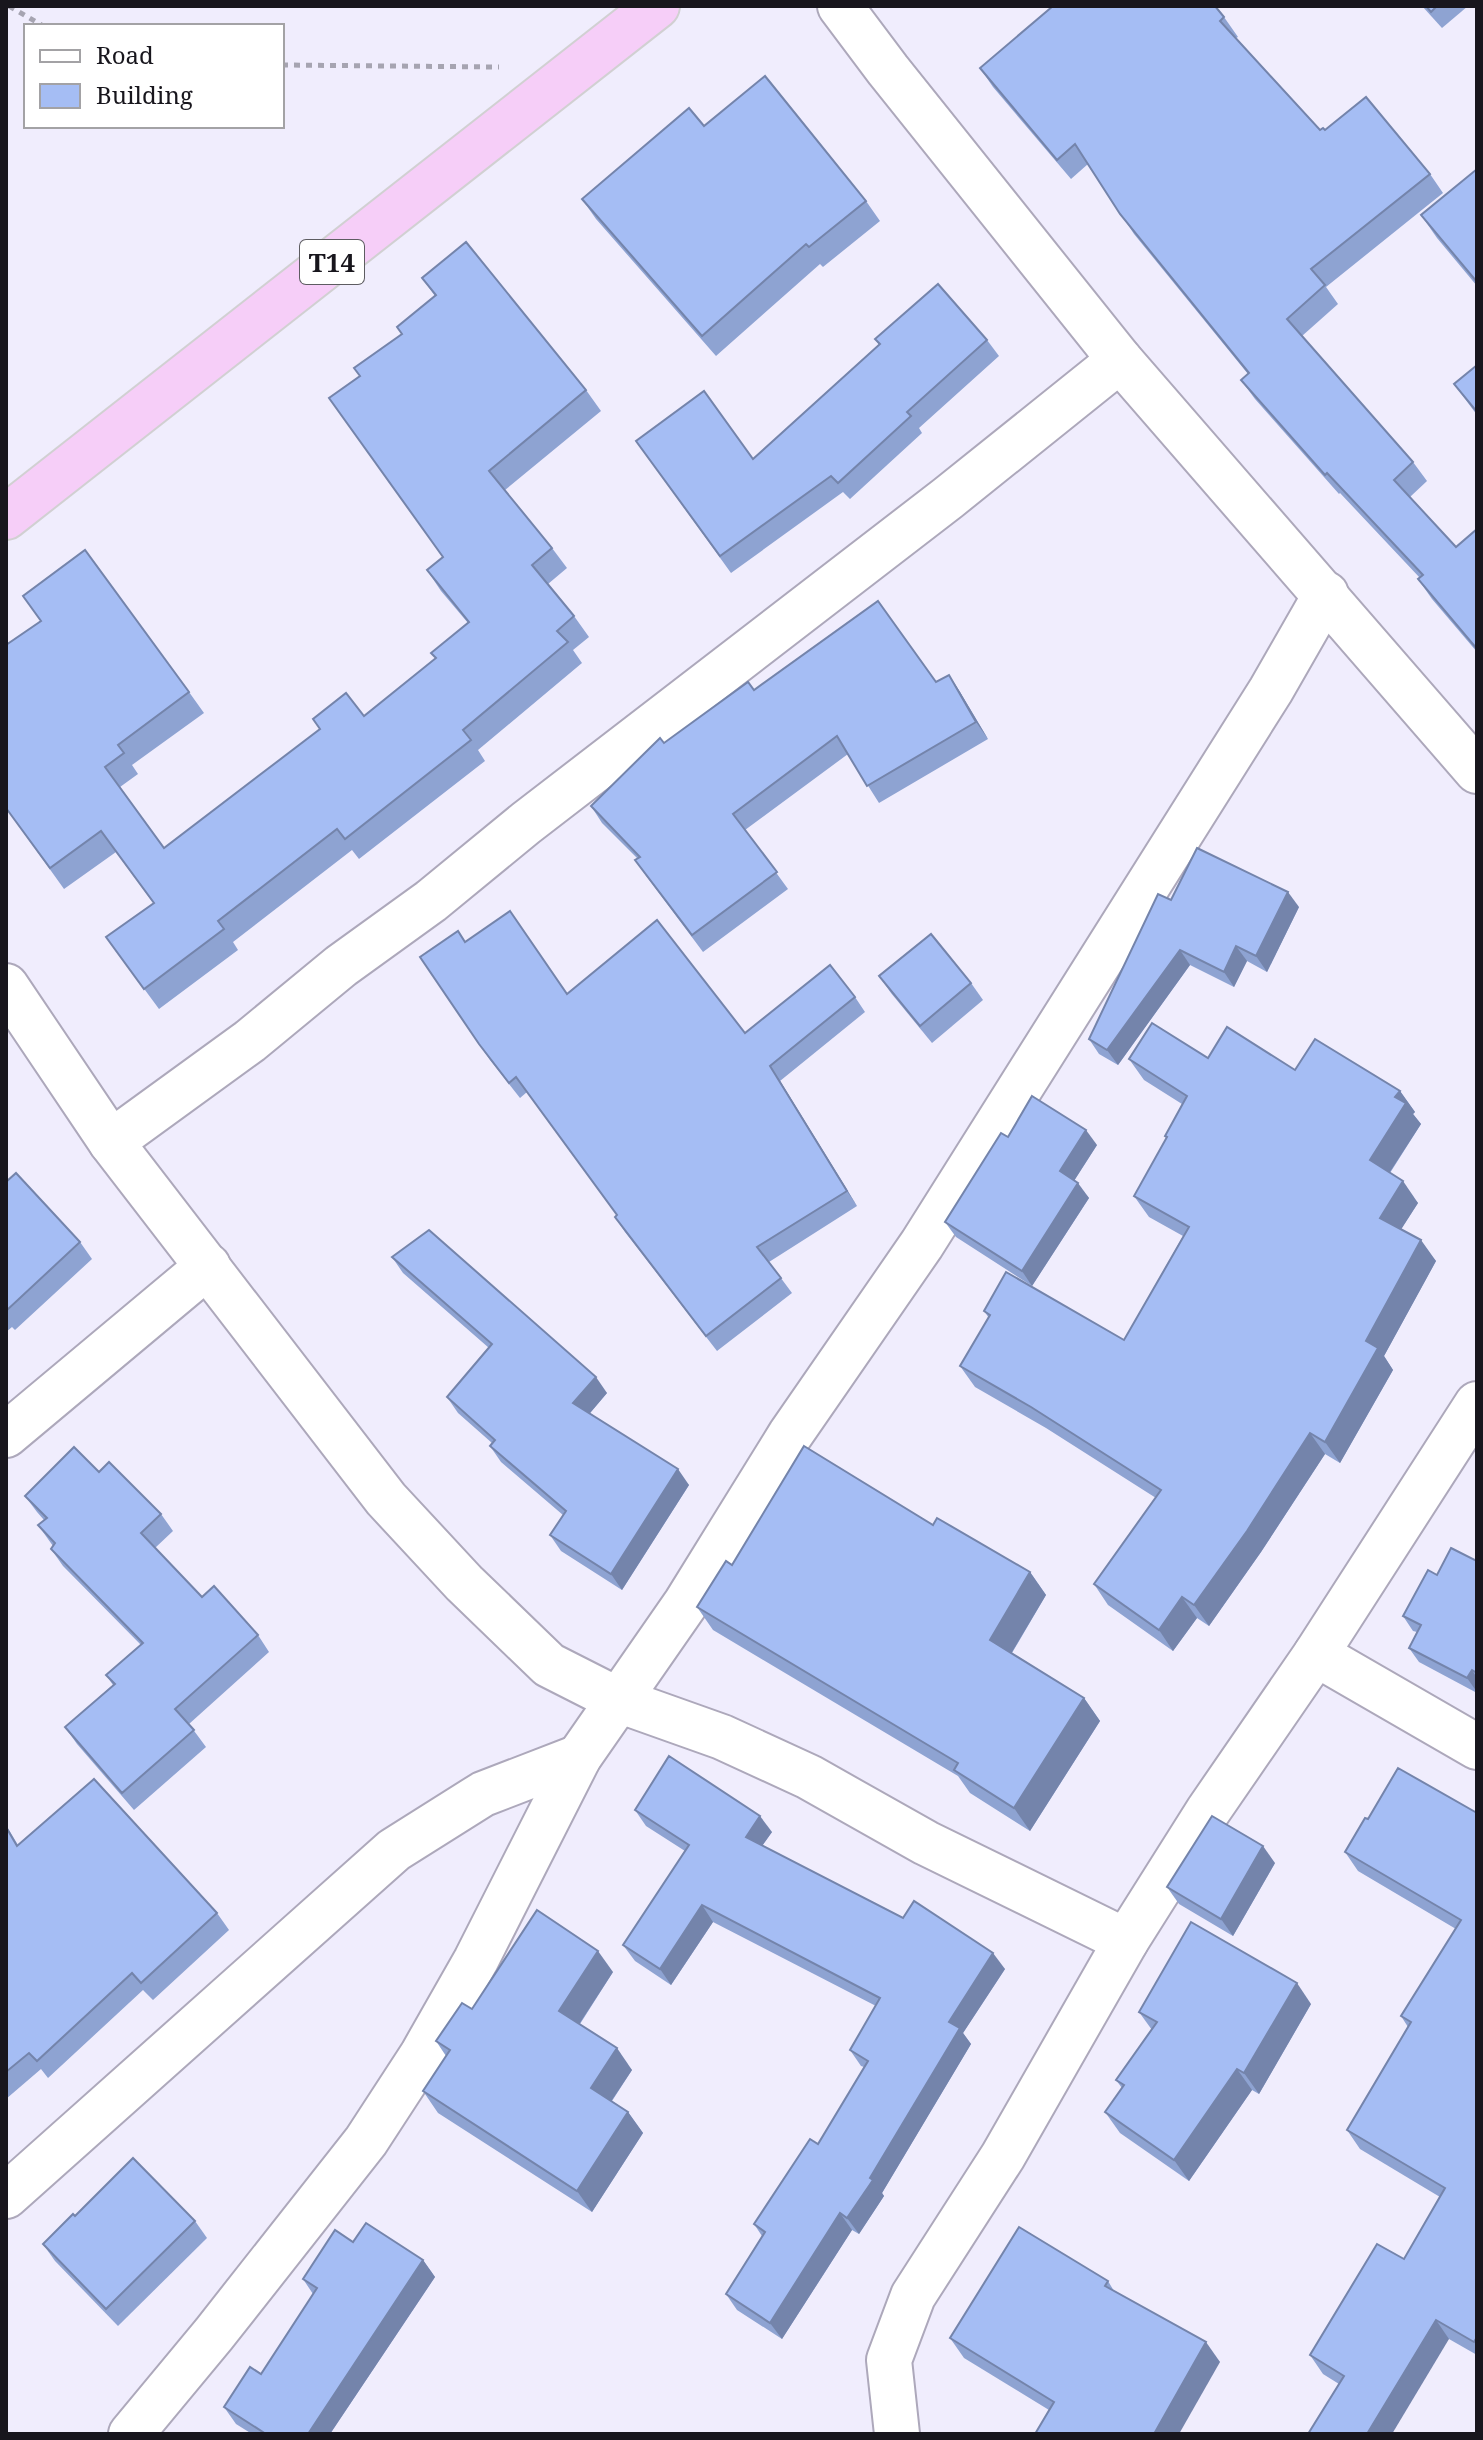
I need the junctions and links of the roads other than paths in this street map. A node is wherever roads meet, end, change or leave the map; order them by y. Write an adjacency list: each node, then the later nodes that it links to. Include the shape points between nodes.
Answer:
1 (657, 6): 4 (highway, T14)
2 (840, 6): 3 (street)
3 (1120, 360): 5 (street); 8 (street, via 431,901)
4 (6, 517)
5 (1326, 594): 6 (street); 13 (street, via 930,1231)
6 (1477, 771)
7 (6, 986): 8 (street)
8 (111, 1142): 9 (street)
9 (208, 1266): 11 (street); 13 (street, via 386,1499 464,1583 549,1665)
10 (1477, 1404): 12 (street)
11 (6, 1435)
12 (1316, 1654): 14 (street); 16 (street)
13 (618, 1700): 15 (street); 16 (street, via 722,1737 809,1777 926,1843)
14 (1477, 1747)
15 (579, 1757): 17 (street, via 483,1794 394,1850); 18 (street, via 422,2055 366,2141)
16 (1126, 1941): 19 (street, via 1003,2156 913,2296 889,2360)
17 (6, 2196)
18 (149, 2423)
19 (897, 2434)

